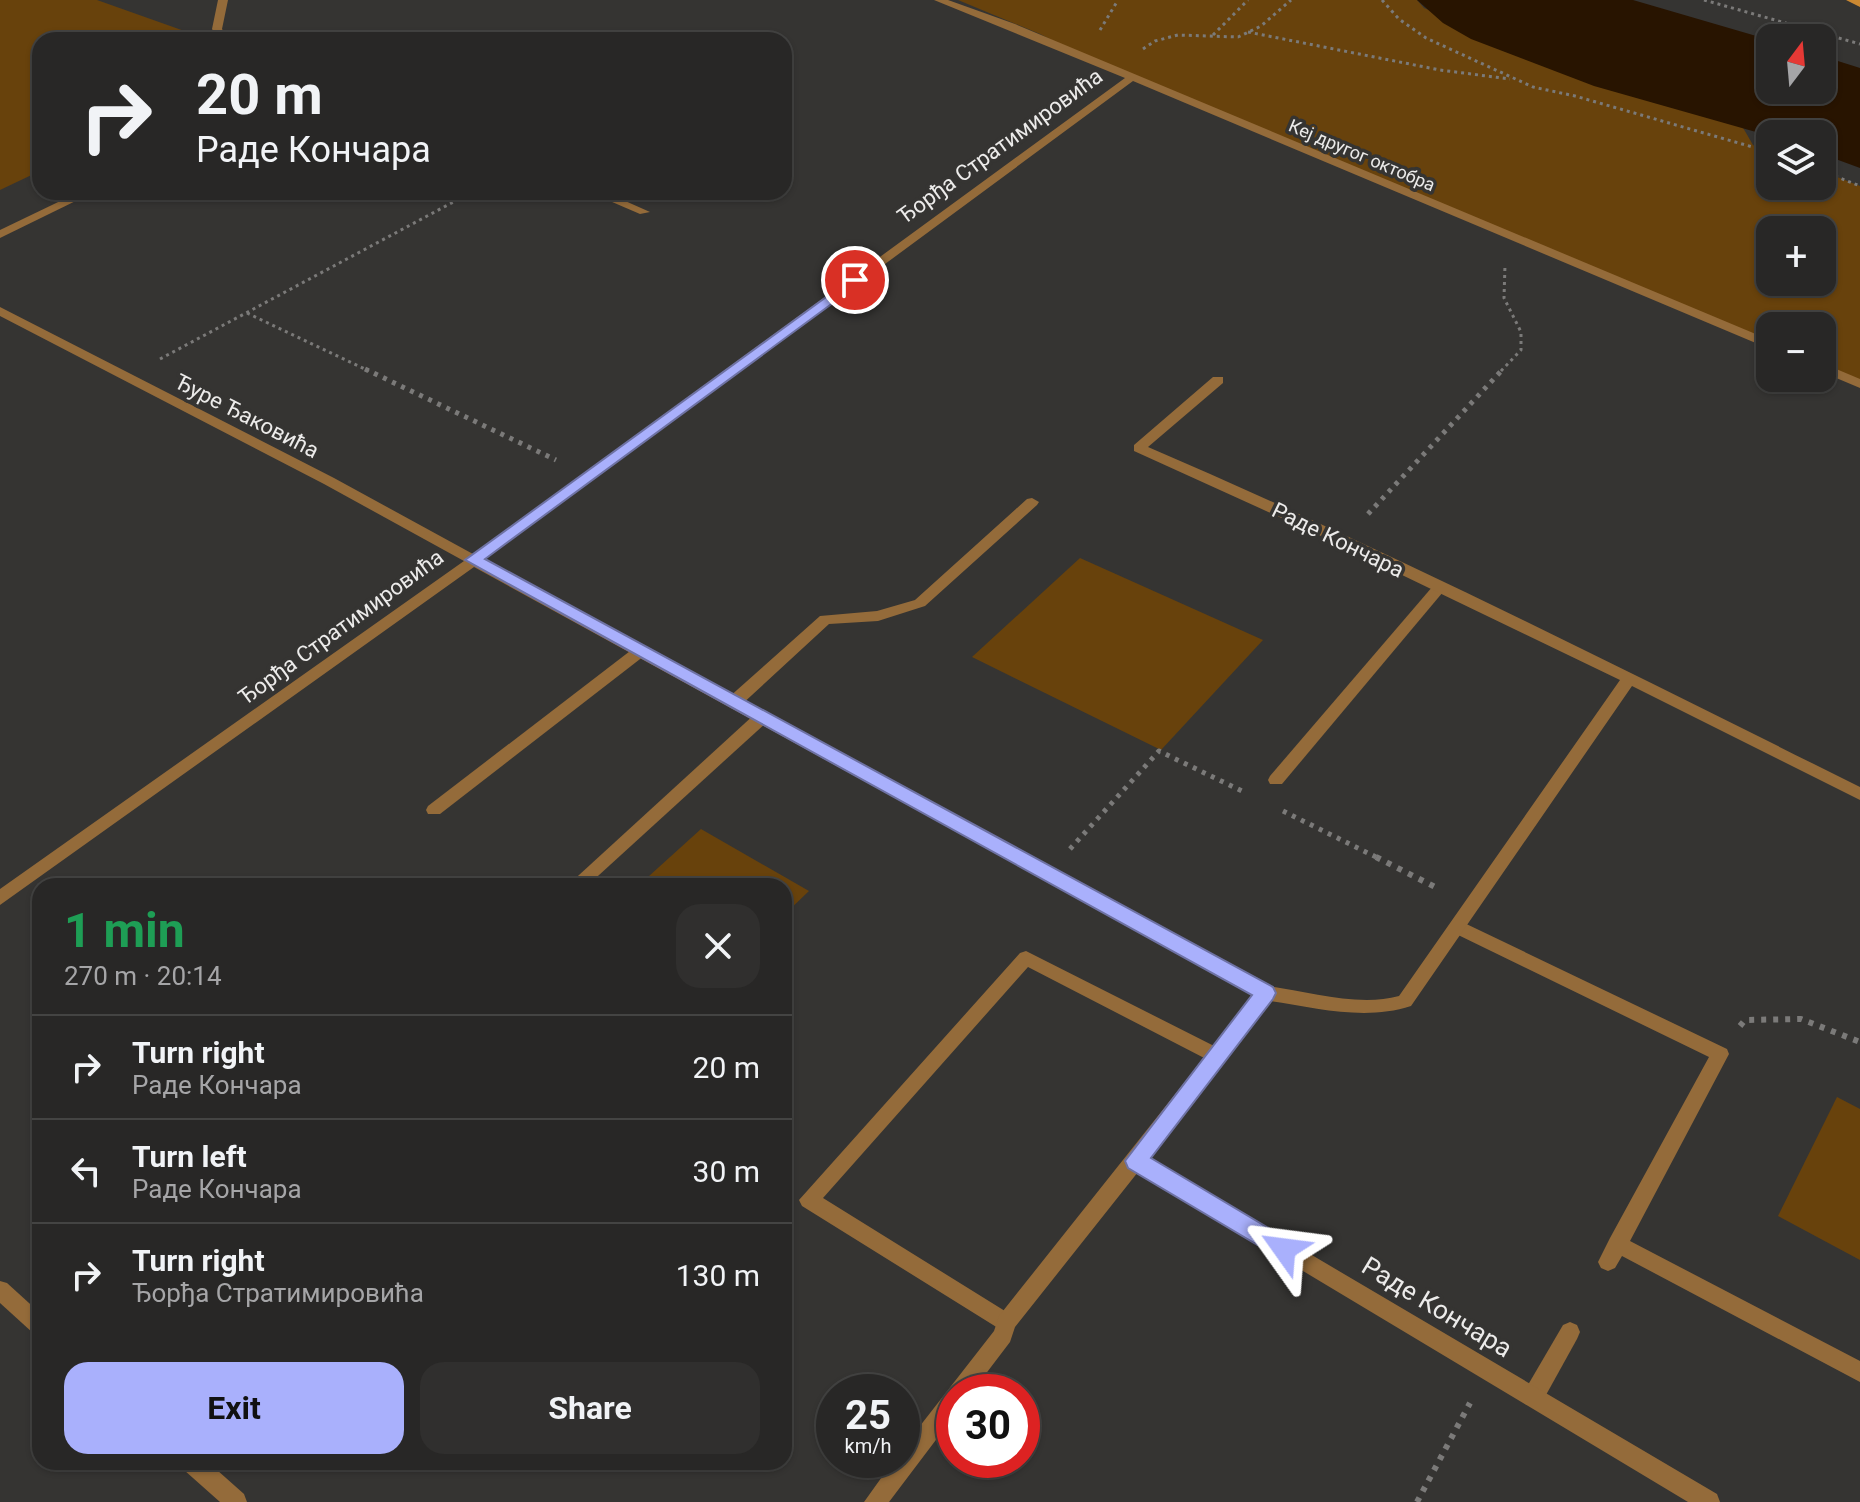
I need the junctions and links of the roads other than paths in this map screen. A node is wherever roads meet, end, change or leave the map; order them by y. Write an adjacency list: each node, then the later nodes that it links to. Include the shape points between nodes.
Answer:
1 (223, 0): 5 (street)
2 (939, 0): 6 (street, Кеј другог октобра)
3 (1851, 0): 4 (street)
4 (1860, 4)
5 (219, 32)
6 (1131, 78): 12 (street, Кеј другог октобра); 17 (street, Ђорђа Стратимировића)
7 (71, 200): 10 (street)
8 (615, 200): 9 (street)
9 (644, 212)
10 (0, 234)
11 (0, 311): 17 (street, Ђуре Ђаковића)
12 (1756, 339)
13 (1836, 373): 15 (street)
14 (1218, 380): 18 (street, Раде Кончара, via 1139,448 1344,540)
15 (1860, 384)
16 (1032, 502): 21 (street, via 920,603 878,616 825,619)
17 (474, 560): 19 (street); 27 (street, Ђорђа Стратимировића)
18 (1438, 589): 20 (street, Раде Кончара); 23 (street)
19 (639, 652): 21 (street); 25 (street)
20 (1629, 678): 24 (street, Раде Кончара); 28 (street)
21 (734, 702): 22 (street)
22 (762, 717): 26 (street); 29 (street)
23 (1276, 780)
24 (1860, 794)
25 (434, 810)
26 (585, 878)
27 (0, 898)
28 (1458, 927): 29 (street, via 1397,1005); 36 (street, via 1720,1054 1612,1253)
29 (1266, 993): 30 (street)
30 (1217, 1056): 31 (street); 34 (street, via 1026,958 809,1200)
31 (1136, 1161): 34 (street); 38 (street, Раде Кончара)
32 (0, 1290): 33 (street)
33 (32, 1319)
34 (1006, 1323): 37 (street, via 1003,1335)
35 (1570, 1332): 38 (street)
36 (1860, 1372)
37 (973, 1374)
38 (1533, 1397): 43 (street, Раде Кончара)
39 (936, 1422): 42 (street)
40 (201, 1470): 41 (street)
41 (236, 1502)
42 (875, 1502)
43 (1709, 1502)

